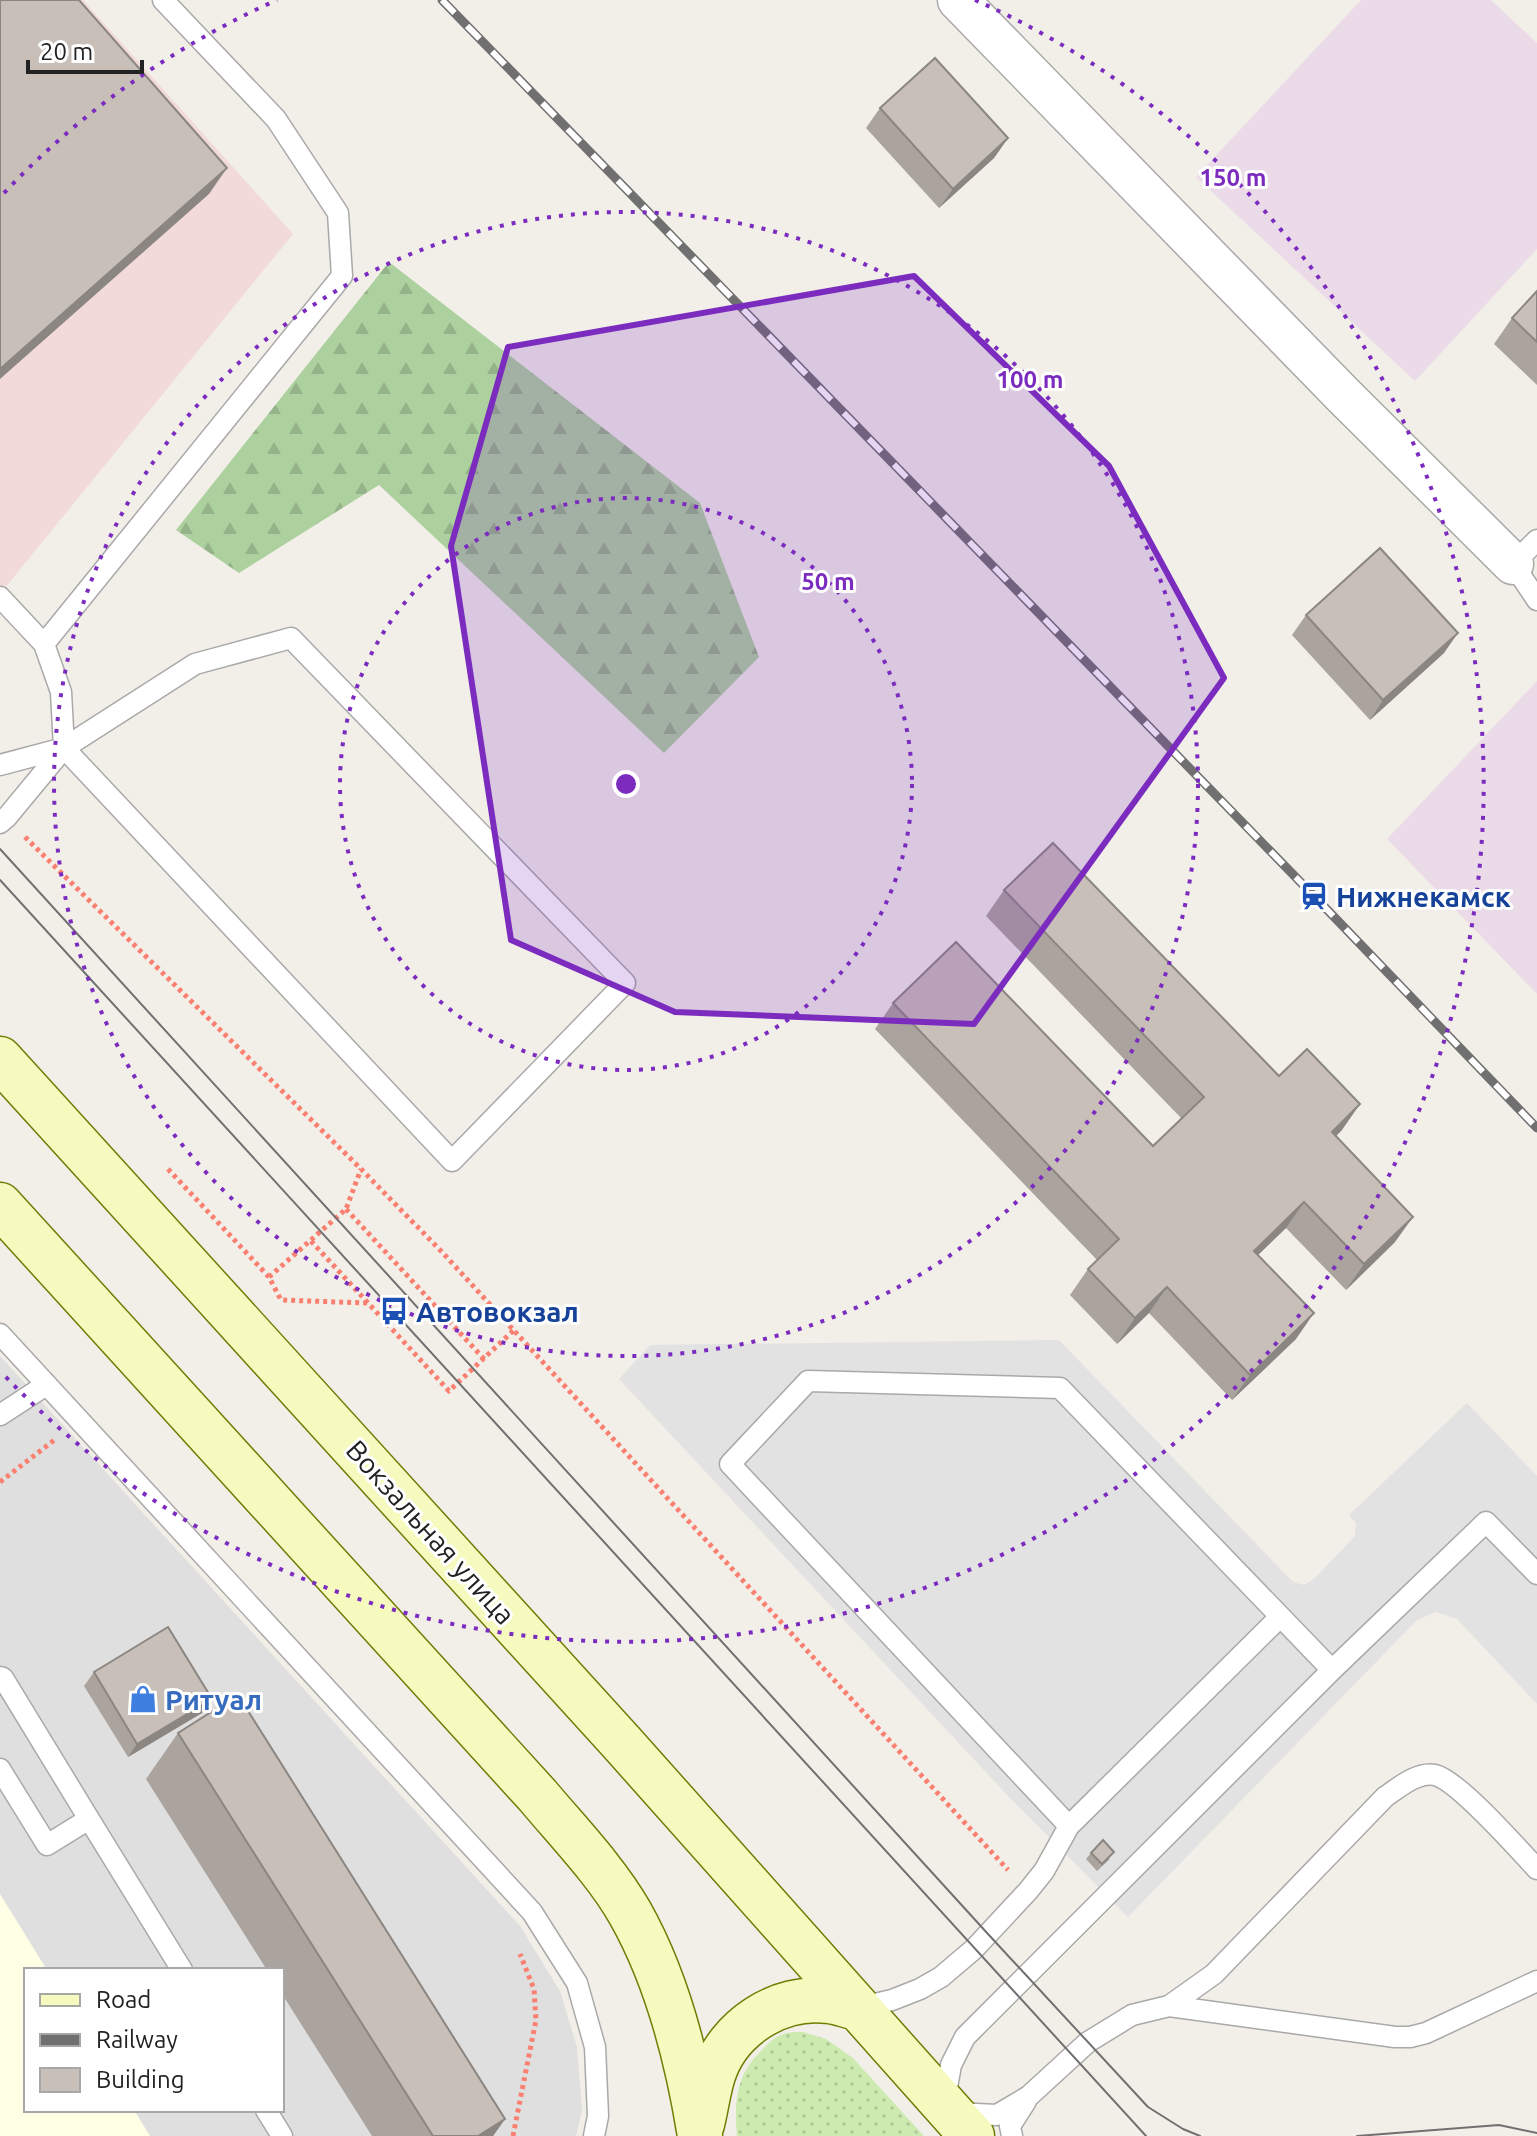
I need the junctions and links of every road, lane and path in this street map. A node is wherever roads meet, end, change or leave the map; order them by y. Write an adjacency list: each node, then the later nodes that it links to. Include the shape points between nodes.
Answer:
1 (163, 0): 6 (lane, via 276,119 338,213 342,276)
2 (974, 6): 3 (street, via 1343,395)
3 (1525, 552): 5 (lane)
4 (0, 597): 6 (lane)
5 (1537, 600)
6 (44, 644): 7 (lane, via 61,692)
7 (64, 748): 7 (lane, via 452,1161 625,983 291,638 195,664); 8 (lane); 9 (lane)
8 (0, 765)
9 (4, 820): 12 (path)
10 (0, 1059): 38 (main road, Вокзальная улица)
11 (168, 1169): 16 (path)
12 (361, 1169): 14 (path); 18 (path)
13 (0, 1205): 42 (main road, via 588,1854 629,1912 656,1966)
14 (346, 1209): 15 (path); 20 (path)
15 (311, 1241): 16 (path); 17 (path)
16 (269, 1277): 17 (path, via 281,1300)
17 (368, 1303): 20 (path, via 449,1391)
18 (514, 1330): 20 (path); 33 (path)
19 (0, 1334): 21 (lane)
20 (484, 1359)
21 (46, 1385): 22 (lane); 45 (lane, via 532,1912 577,1983 595,2047)
22 (22, 1401): 23 (lane); 24 (path)
23 (0, 1415)
24 (66, 1449)
25 (1537, 1574): 27 (lane, via 1486,1522)
26 (1280, 1617): 27 (lane); 31 (lane); 31 (lane, via 1060,1388 808,1381 730,1464)
27 (1332, 1670): 41 (lane, via 965,2037 951,2065)
28 (0, 1677): 30 (lane)
29 (0, 1769): 30 (lane, via 47,1845)
30 (89, 1819): 35 (lane)
31 (1069, 1826): 33 (lane)
32 (1537, 1869): 37 (lane, via 1461,1791 1435,1775 1412,1778 1385,1797 1214,1974)
33 (1028, 1891): 38 (lane, via 941,1977 892,2000)
34 (516, 1948): 44 (path, via 534,1989 536,2020)
35 (181, 1968)
36 (1537, 1981): 37 (lane, via 1410,2037)
37 (1169, 2006): 39 (lane, via 1132,2015 1088,2042)
38 (858, 2008): 41 (main road, Вокзальная улица); 42 (main road, via 795,2001 748,2023 727,2044 713,2074)
39 (1029, 2096): 41 (lane, via 997,2115); 46 (lane, via 1010,2126)
40 (267, 2112): 43 (lane)
41 (956, 2118)
42 (700, 2135)
43 (282, 2136)
44 (513, 2136)
45 (594, 2136)
46 (1012, 2136)

